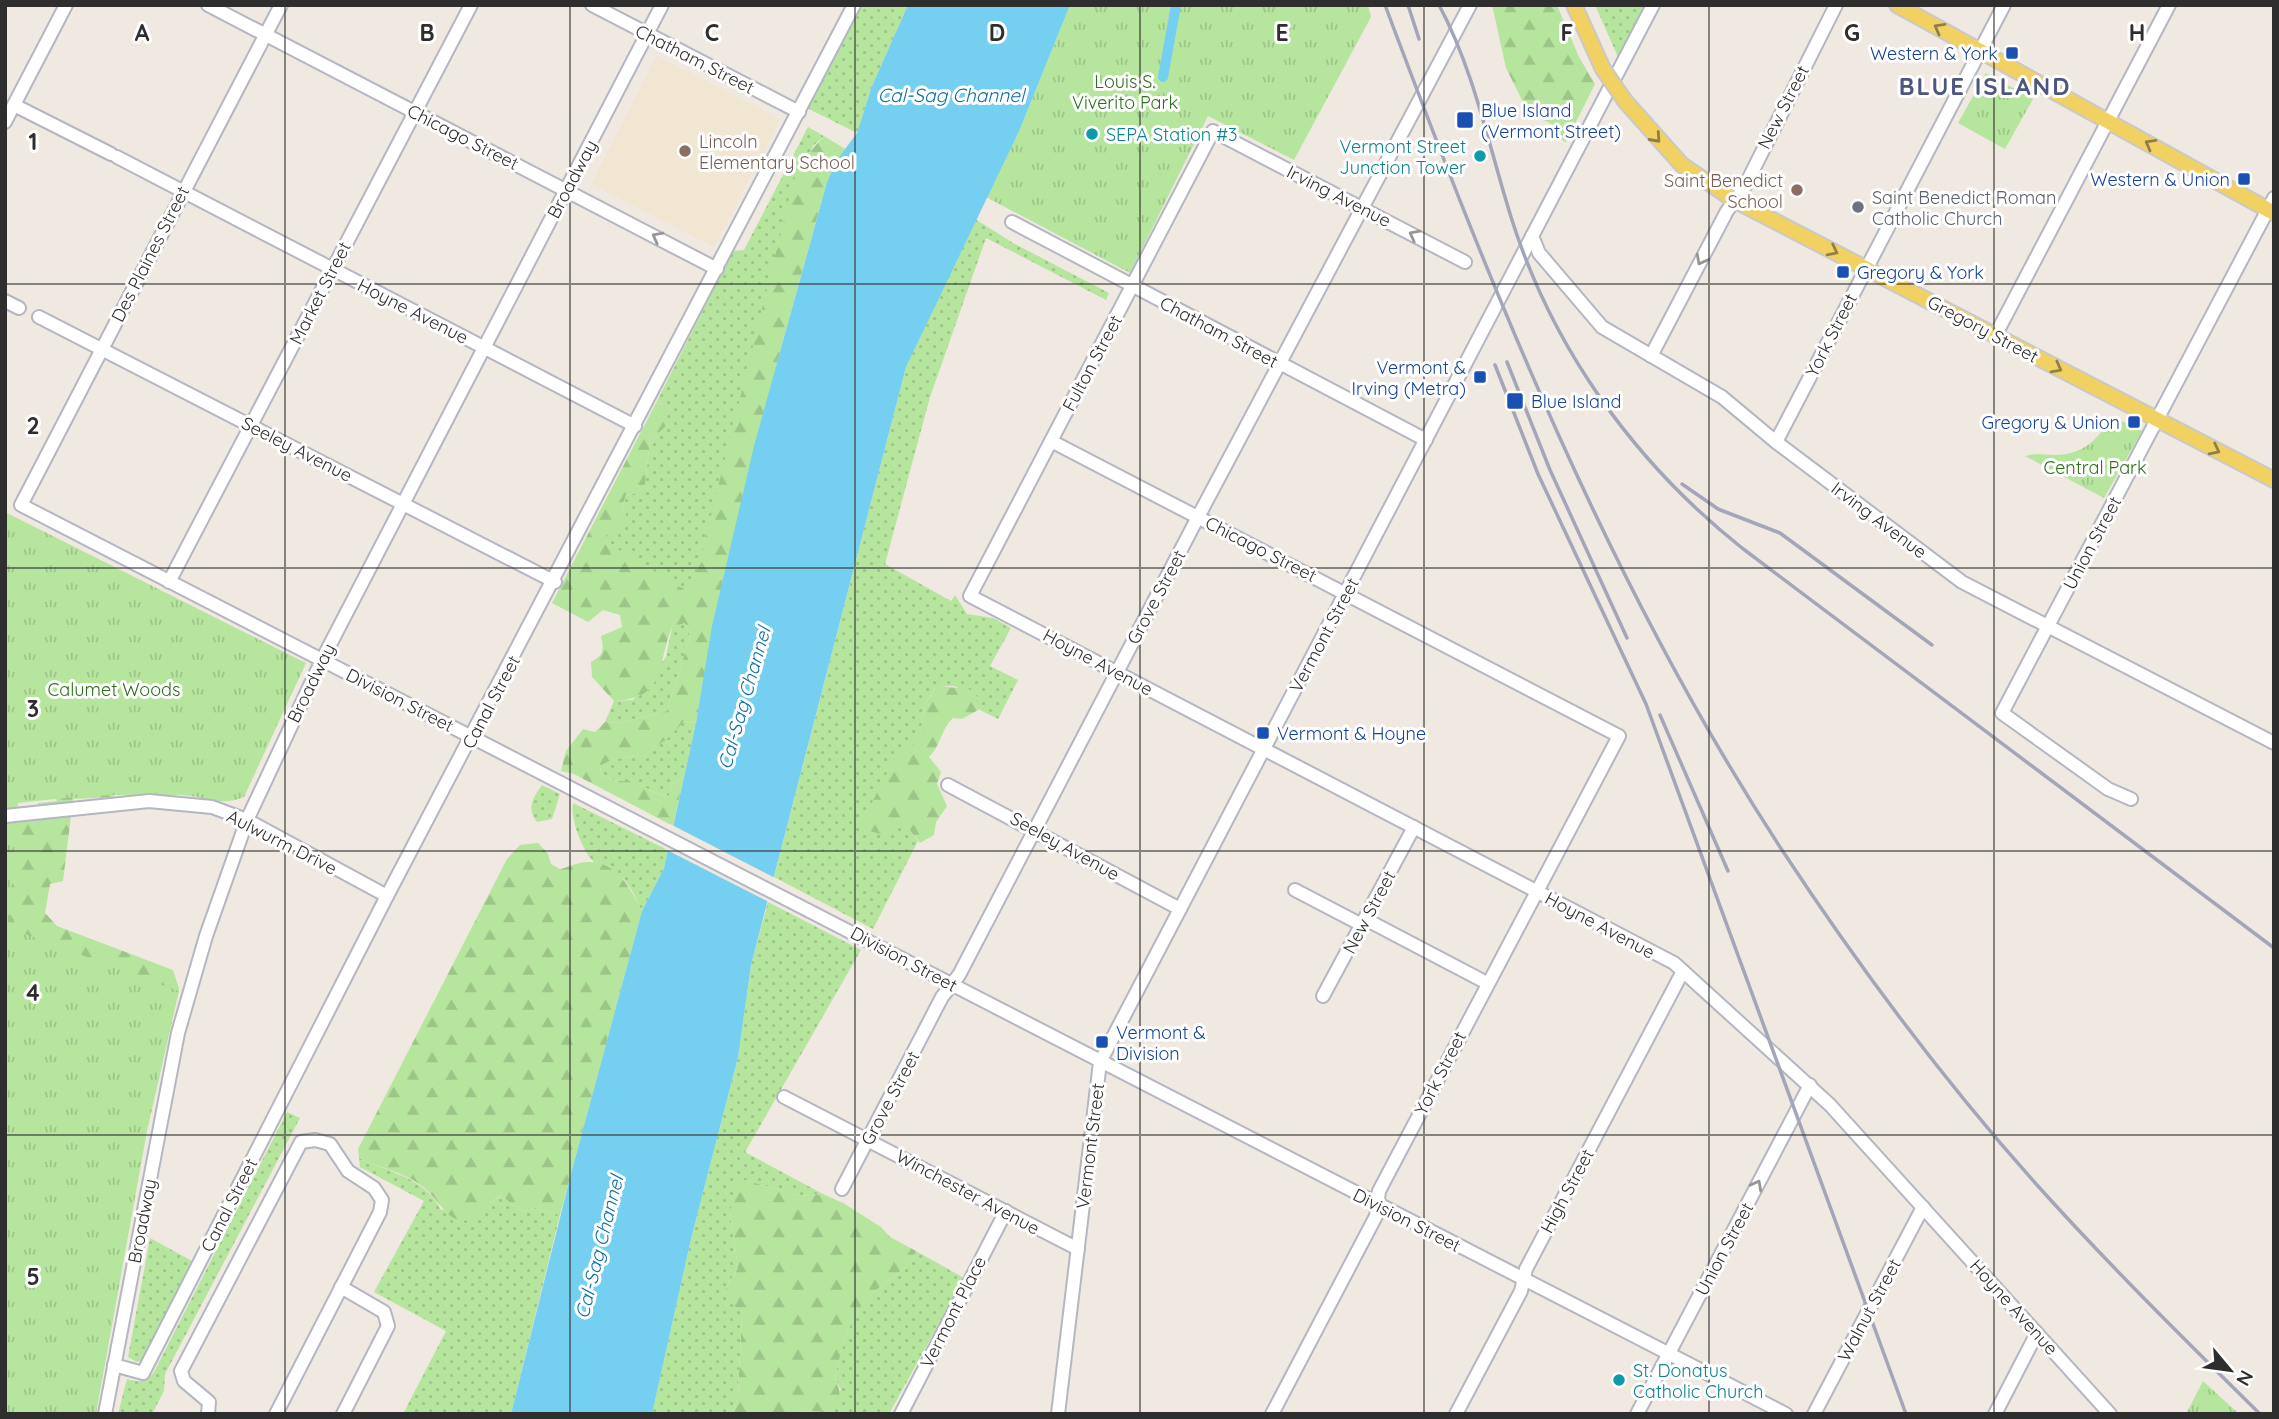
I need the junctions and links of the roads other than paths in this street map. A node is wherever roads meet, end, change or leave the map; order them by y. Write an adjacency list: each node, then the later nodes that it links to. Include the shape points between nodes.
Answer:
1 (66, 5): 18 (street)
2 (208, 5): 16 (street, Chicago Street)
3 (281, 5): 16 (street, Des Plaines Street)
4 (471, 5): 20 (street, Market Street)
5 (592, 5): 15 (street, Chatham Street)
6 (662, 5): 15 (street, Broadway)
7 (854, 5): 19 (street, Canal Street)
8 (1470, 5): 28 (street, Grove Street)
9 (1574, 5): 26 (main road, Gregory Street, one-way to 26, bridge, via 1603,69 1625,101 1682,164)
10 (1653, 5): 30 (street, Vermont Street)
11 (1836, 5): 26 (street, New Street)
12 (1897, 5): 17 (main road, one-way to 12)
13 (2004, 5): 17 (street, York Street)
14 (2169, 5): 22 (street)
15 (647, 34): 19 (street, Chatham Street); 24 (street, Broadway)
16 (266, 35): 20 (street, Chicago Street); 25 (street, Des Plaines Street)
17 (1980, 51): 22 (main road); 32 (street, York Street)
18 (14, 105): 21 (street); 25 (street, Hoyne Avenue)
19 (799, 112): 34 (street, Canal Street)
20 (415, 113): 24 (street, Chicago Street); 33 (street, Market Street)
21 (5, 122)
22 (2108, 122): 27 (main road, one-way to 22); 39 (street)
23 (1213, 131): 28 (street, Irving Avenue); 35 (street, Fulton Street)
24 (566, 190): 34 (street, Chicago Street, one-way to 24); 40 (street, Broadway)
25 (183, 191): 33 (street, Hoyne Avenue); 41 (street, Des Plaines Street)
26 (1734, 200): 32 (main road, Gregory Street, one-way to 32); 42 (street, New Street, one-way to 42)
27 (2272, 207): 44 (street, Union Street)
28 (1362, 208): 31 (street, Irving Avenue, one-way to 28); 43 (street, Grove Street)
29 (1012, 222): 35 (street, Chatham Street)
30 (1532, 236): 42 (street, Irving Avenue, via 1539,253 1587,313 1620,340); 47 (street, Vermont Street)
31 (1465, 262)
32 (1866, 267): 39 (main road, Gregory Street); 49 (street, York Street)
33 (332, 269): 40 (street, Hoyne Avenue); 45 (street, Market Street)
34 (717, 269): 46 (street, Canal Street)
35 (1133, 286): 43 (street, Chatham Street); 48 (street, Fulton Street)
36 (5, 301): 37 (street)
37 (19, 308)
38 (39, 317): 41 (street, Seeley Avenue)
39 (1995, 335): 44 (main road, Gregory Street, one-way to 44)
40 (483, 347): 46 (street, Hoyne Avenue); 51 (street, Broadway)
41 (101, 349): 45 (street, Seeley Avenue); 52 (street, Des Plaines Street)
42 (1651, 356): 49 (street, Irving Avenue, via 1722,397)
43 (1280, 364): 47 (street, Chatham Street); 53 (street, Grove Street)
44 (2157, 420): 50 (main road, Gregory Street, one-way to 50); 58 (street, Union Street)
45 (252, 426): 51 (street, Seeley Avenue); 54 (street, Market Street)
46 (635, 426): 55 (street, Canal Street)
47 (1426, 440): 56 (street, Vermont Street)
48 (1051, 441): 53 (street, Chicago Street); 57 (street, Fulton Street)
49 (1776, 442): 58 (street, Irving Avenue, via 1962,582)
50 (2274, 481)
51 (401, 503): 55 (street, Seeley Avenue); 59 (street, Broadway)
52 (21, 505): 54 (street, Division Street)
53 (1198, 517): 56 (street, Chicago Street); 60 (street, Grove Street)
54 (169, 582): 59 (street, Division Street)
55 (555, 582): 61 (street, Canal Street)
56 (1346, 593): 62 (street, Chicago Street); 64 (street, Vermont Street)
57 (970, 596): 60 (street, Hoyne Avenue)
58 (2047, 628): 63 (street, Irving Avenue); 66 (street, Union Street, via 2002,713 2108,789)
59 (322, 660): 61 (street, Division Street); 68 (street, Broadway)
60 (1116, 672): 64 (street, Hoyne Avenue); 70 (street, Grove Street)
61 (472, 736): 73 (street, Canal Street); 78 (street, Division Street)
62 (1619, 736): 72 (street, York Street)
63 (2274, 743)
64 (1264, 749): 69 (street, Hoyne Avenue); 74 (street, Vermont Street)
65 (948, 785): 70 (street, Seeley Avenue)
66 (2131, 799)
67 (5, 816): 68 (street, Aulwurm Drive, via 149,801 195,804)
68 (247, 820): 73 (street, Aulwurm Drive); 93 (street, Broadway, via 178,1033)
69 (1414, 827): 72 (street, Hoyne Avenue); 75 (street, New Street)
70 (1035, 829): 74 (street, Seeley Avenue); 78 (street, Grove Street)
71 (1295, 890): 75 (street)
72 (1536, 891): 76 (street, Hoyne Avenue); 77 (street, York Street)
73 (387, 896): 93 (street, Canal Street, via 143,1373)
74 (1180, 909): 80 (street, Vermont Street)
75 (1363, 922): 77 (street); 79 (street, New Street)
76 (1683, 971): 81 (street, Hoyne Avenue); 89 (street, High Street)
77 (1487, 983): 85 (street, York Street, via 1379,1191)
78 (952, 984): 80 (street, Division Street); 83 (street, Grove Street)
79 (1323, 996)
80 (1100, 1062): 85 (street, Division Street); 88 (street, Vermont Street)
81 (1810, 1085): 86 (street, Hoyne Avenue); 92 (street, Union Street, one-way to 81)
82 (784, 1097): 83 (street, Winchester Avenue)
83 (868, 1139): 84 (street, Grove Street); 87 (street, Winchester Avenue)
84 (842, 1189)
85 (1377, 1204): 89 (street, Division Street); 100 (street, York Street, via 1376,1216)
86 (1923, 1207): 91 (street, Hoyne Avenue); 104 (street, Walnut Street)
87 (1006, 1211): 88 (street, Winchester Avenue); 98 (street, Vermont Place)
88 (1078, 1249): 99 (street, Vermont Street)
89 (1524, 1279): 92 (street, Division Street); 101 (street, High Street)
90 (341, 1287): 95 (street, via 382,1200 374,1188 348,1171 330,1144 301,1142 181,1371 184,1381 209,1402); 96 (street); 97 (street, via 384,1312 388,1326)
91 (2037, 1333): 105 (street); 106 (street, Hoyne Avenue)
92 (1669, 1353): 102 (street, Union Street); 103 (street, Division Street)
93 (114, 1365): 94 (street, Broadway)
94 (105, 1414)
95 (208, 1414)
96 (276, 1414)
97 (343, 1414)
98 (901, 1414)
99 (1058, 1414)
100 (1272, 1414)
101 (1456, 1414)
102 (1637, 1414)
103 (1786, 1414)
104 (1814, 1414)
105 (1995, 1414)
106 (2110, 1414)

